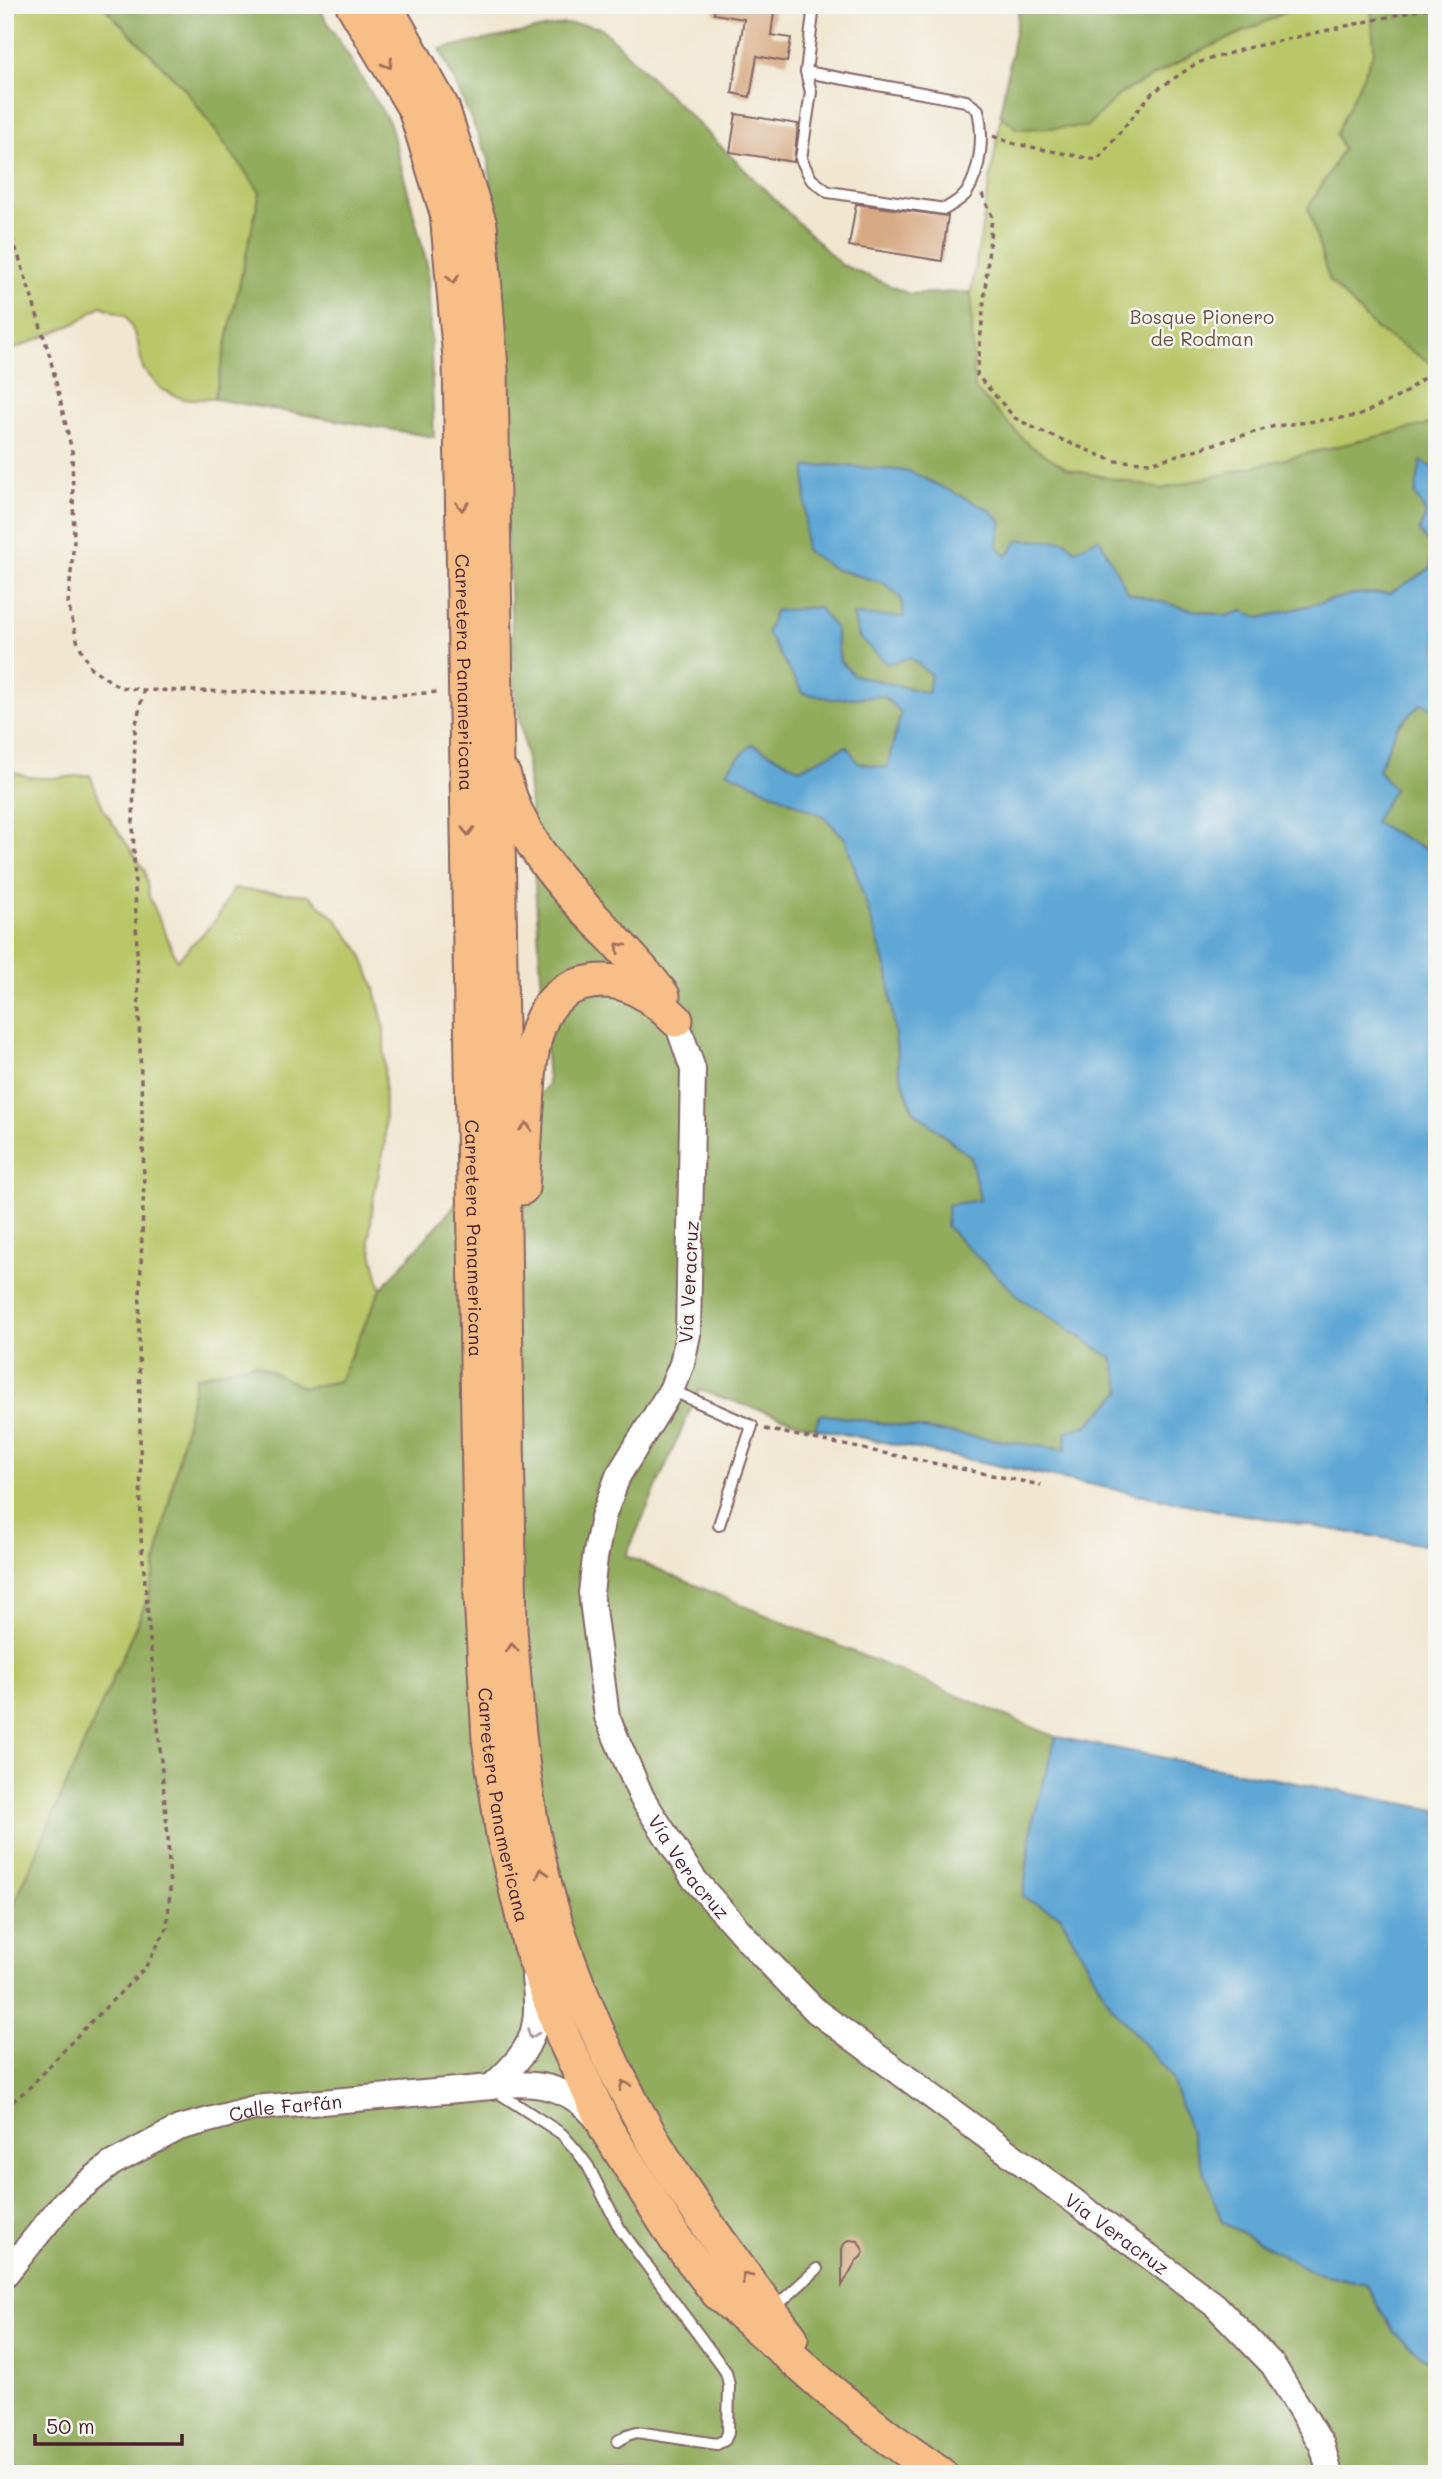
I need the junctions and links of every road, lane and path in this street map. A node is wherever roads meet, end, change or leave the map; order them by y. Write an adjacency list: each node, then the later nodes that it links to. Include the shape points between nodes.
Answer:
1 (353, 5): 11 (highway, Carretera Panamericana, one-way to 11, via 415,109 447,213 460,358)
2 (385, 5): 12 (highway, Carretera Panamericana, via 442,107 480,225 491,368)
3 (814, 5): 5 (lane)
4 (1437, 6): 6 (path, via 1197,63 1152,93 1097,160 1012,143)
5 (806, 72): 6 (lane, via 966,101 978,110); 7 (lane, via 811,92 801,159 811,179 828,192 945,209 966,195)
6 (982, 132): 7 (lane)
7 (975, 176): 9 (path, via 992,216 977,375 1014,418 1040,431 1114,461 1154,462 1275,426 1358,416 1402,395)
8 (5, 219): 10 (path, via 50,357 72,451 74,541 68,604 78,643 91,668 119,687)
9 (1437, 371)
10 (144, 690): 11 (path, via 397,695); 21 (path, via 135,729 133,823 144,1177 139,1325 141,1538 168,1838 167,1928 145,1968)
11 (465, 690): 19 (highway, Carretera Panamericana, one-way to 19, via 481,1596 491,1752 503,1835)
12 (497, 746): 13 (highway, one-way to 12, via 646,974 537,852 514,806); 15 (highway, Carretera Panamericana)
13 (676, 1020): 14 (street, Vía Veracruz, via 693,1069 688,1334); 15 (highway, one-way to 13, via 531,1049 540,1023 554,1001 570,989 602,980 642,991)
14 (671, 1390): 16 (lane); 29 (street, Vía Veracruz, via 618,1476 603,1517 591,1592 607,1717 642,1798 694,1879 817,2011 1216,2305 1273,2365 1322,2445)
15 (506, 1415): 25 (highway, Carretera Panamericana, one-way to 15, via 680,2184 635,2108 566,1954 540,1866 518,1734 510,1629)
16 (752, 1426): 17 (path); 18 (lane)
17 (1041, 1485)
18 (719, 1525)
19 (529, 1943): 20 (street, one-way to 20, via 536,2023 523,2054); 22 (highway, Carretera Panamericana, via 564,2039)
20 (491, 2087): 22 (street, Calle Farfán, via 517,2082 544,2085 568,2094); 24 (street, Calle Farfán, via 254,2108 179,2128 111,2164 65,2201); 27 (lane, via 562,2134 576,2150 620,2229 726,2372 725,2441 717,2444 637,2432)
21 (5, 2108)
22 (607, 2130): 26 (highway, Carretera Panamericana, via 675,2238 719,2293)
23 (817, 2269): 25 (lane)
24 (5, 2275)
25 (771, 2311): 26 (highway, Carretera Panamericana)
26 (831, 2391): 28 (highway, Carretera Panamericana)
27 (618, 2441)
28 (940, 2474)
29 (1330, 2474)

